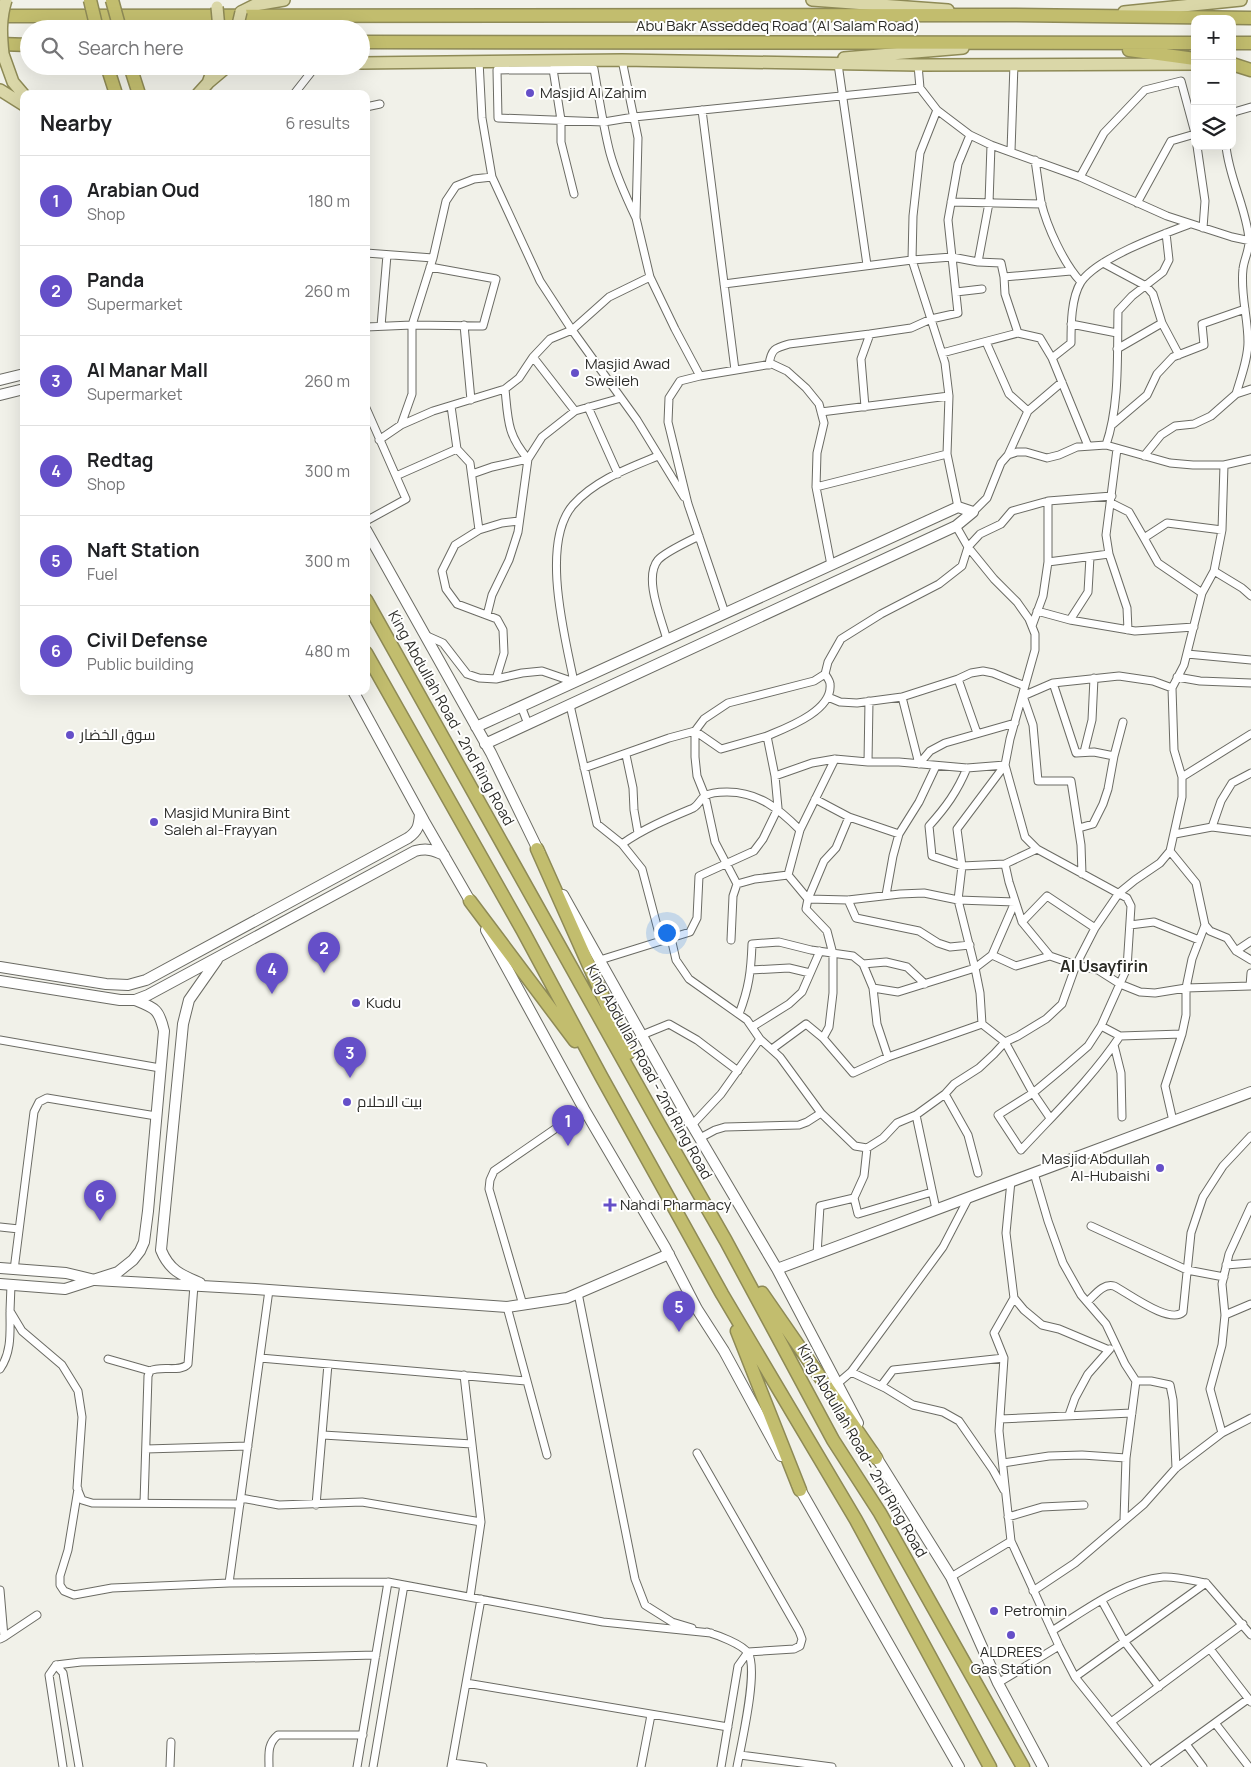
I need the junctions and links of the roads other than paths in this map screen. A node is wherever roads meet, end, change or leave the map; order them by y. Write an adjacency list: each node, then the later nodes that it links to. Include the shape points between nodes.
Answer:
1 (6, 0): 24 (main road, bridge, via 0,31)
2 (90, 0): 13 (highway, bridge)
3 (112, 0): 14 (highway, bridge)
4 (284, 0): 16 (main road, bridge, via 255,5 241,12)
5 (812, 0): 9 (main road)
6 (1218, 0): 7 (main road)
7 (1240, 0): 11 (main road)
8 (216, 4): 15 (main road, bridge)
9 (1015, 15): 10 (highway, Abu Bakr Asseddeq Road (Al Salam Road)); 11 (highway, Abu Bakr Asseddeq Road (Al Salam Road))
10 (0, 16)
11 (1082, 16): 12 (highway, Abu Bakr Asseddeq Road (Al Salam Road))
12 (1251, 18)
13 (95, 20)
14 (118, 20)
15 (218, 20)
16 (239, 20)
17 (370, 42): 18 (highway, Abu Bakr Asseddeq Road (Al Salam Road))
18 (1017, 43): 19 (highway, Abu Bakr Asseddeq Road (Al Salam Road)); 29 (main road)
19 (1082, 43): 20 (highway, Abu Bakr Asseddeq Road (Al Salam Road)); 25 (highway)
20 (1191, 43)
21 (1236, 43): 22 (highway)
22 (1251, 43)
23 (20, 46): 24 (highway)
24 (2, 49): 45 (main road, via 13,82)
25 (1191, 58)
26 (622, 60): 27 (main road); 29 (main road); 58 (street)
27 (479, 61): 28 (main road); 70 (street, via 482,118)
28 (370, 63)
29 (783, 63): 30 (main road)
30 (838, 64): 33 (main road); 50 (street)
31 (1014, 64): 32 (main road); 33 (main road); 67 (street)
32 (1191, 64)
33 (918, 65): 43 (street)
34 (1236, 65): 36 (highway)
35 (553, 69): 60 (street); 60 (street, via 497,70 498,118); 61 (street, via 594,69)
36 (1251, 70)
37 (110, 75): 46 (highway)
38 (133, 75): 47 (highway)
39 (211, 75): 42 (main road)
40 (217, 75): 42 (main road)
41 (309, 75): 49 (street)
42 (208, 83): 48 (main road)
43 (920, 88): 50 (street); 56 (street)
44 (0, 90): 51 (main road)
45 (20, 90)
46 (115, 90)
47 (138, 90)
48 (202, 90)
49 (297, 90)
50 (843, 96): 55 (street); 88 (street)
51 (20, 102)
52 (380, 104): 53 (street)
53 (370, 107)
54 (1251, 107): 57 (street)
55 (702, 110): 58 (street); 94 (street)
56 (937, 110): 62 (street); 85 (street, via 920,153)
57 (1236, 111)
58 (634, 117): 61 (street); 76 (street, via 638,138)
59 (1191, 119): 69 (street, via 1181,81 1145,90 1104,133)
60 (561, 120): 61 (street); 71 (street, via 562,142)
61 (604, 122): 76 (street, via 620,183)
62 (970, 135): 64 (street); 72 (street, via 958,164)
63 (1191, 135): 74 (street, via 1171,141)
64 (991, 145): 67 (street); 73 (street)
65 (1198, 150): 78 (street, via 1205,201)
66 (1227, 150): 80 (street)
67 (1011, 152): 68 (street)
68 (1035, 160): 69 (street); 75 (street)
69 (1080, 176): 74 (street)
70 (492, 177): 84 (street, via 456,186 446,201); 106 (street, via 540,281)
71 (574, 194)
72 (951, 202): 73 (street); 83 (street, via 948,220)
73 (989, 203): 75 (street); 86 (street)
74 (1137, 203): 77 (street)
75 (1042, 204): 90 (street)
76 (636, 218): 91 (street)
77 (1190, 224): 78 (street); 79 (street)
78 (1203, 228): 80 (street)
79 (1166, 233): 87 (street); 95 (street, via 1169,260 1163,272)
80 (1250, 241): 98 (street, via 1243,269)
81 (370, 253): 82 (street)
82 (387, 255): 84 (street); 103 (street)
83 (952, 257): 85 (street); 86 (street); 97 (street)
84 (433, 258): 89 (street)
85 (912, 260): 88 (street); 99 (street)
86 (978, 262): 92 (street, via 1001,263)
87 (1103, 263): 93 (street); 95 (street)
88 (867, 266): 94 (street)
89 (430, 267): 102 (street); 104 (street, via 496,279 483,326)
90 (1071, 271): 92 (street); 93 (street)
91 (650, 277): 106 (street, via 609,297); 119 (street)
92 (1004, 278): 107 (street, via 1005,294)
93 (1081, 282): 101 (street)
94 (724, 284): 117 (street)
95 (1146, 286): 100 (street, via 1153,294); 108 (street, via 1118,311)
96 (982, 289): 97 (street)
97 (956, 292): 99 (street, via 958,313)
98 (1245, 310): 113 (street, via 1202,324 1204,345); 125 (street, via 1248,343)
99 (931, 319): 109 (street, via 911,328); 112 (street)
100 (1162, 323): 111 (street); 113 (street)
101 (1071, 324): 108 (street); 115 (street, via 1071,343)
102 (412, 325): 103 (street); 104 (street); 138 (street, via 412,394)
103 (381, 326): 105 (street)
104 (464, 326): 129 (street)
105 (370, 327)
106 (572, 330): 114 (street, via 550,339); 128 (street)
107 (1018, 333): 110 (street); 115 (street, via 1040,338)
108 (1117, 333): 111 (street)
109 (870, 334): 116 (street, via 789,344 776,348 770,354); 132 (street, via 861,359)
110 (986, 342): 112 (street); 133 (street, via 1009,394)
111 (1117, 349): 137 (street)
112 (942, 353): 127 (street)
113 (1179, 355): 137 (street, via 1157,374 1147,395)
114 (533, 357): 122 (street, via 519,378); 134 (street)
115 (1052, 358): 121 (street)
116 (769, 365): 117 (street); 135 (street, via 787,371 806,388 819,404)
117 (735, 370): 119 (street)
118 (20, 375): 120 (main road)
119 (700, 376): 157 (street, via 680,381 669,398 668,422)
120 (0, 380)
121 (1062, 382): 133 (street); 141 (street)
122 (505, 388): 129 (street); 148 (street, via 508,423 516,446)
123 (1251, 389): 125 (street)
124 (20, 390): 126 (main road)
125 (1236, 394): 147 (street, via 1210,416 1194,424 1174,426 1161,435)
126 (0, 395)
127 (949, 396): 132 (street); 144 (street)
128 (621, 398): 131 (street); 146 (street)
129 (471, 400): 130 (street)
130 (451, 406): 138 (street); 142 (street)
131 (588, 407): 134 (street); 152 (street)
132 (865, 407): 135 (street)
133 (1028, 410): 145 (street)
134 (574, 411): 148 (street, via 542,437)
135 (821, 412): 154 (street, via 824,423 817,454)
136 (370, 418): 139 (street)
137 (1113, 424): 140 (street)
138 (401, 426): 139 (street)
139 (379, 440): 153 (street)
140 (1106, 445): 141 (street); 143 (street)
141 (1088, 446): 145 (street, via 1047,458 1026,452)
142 (457, 449): 151 (street, via 470,463); 153 (street)
143 (1117, 449): 147 (street); 155 (street)
144 (946, 454): 154 (street); 158 (street)
145 (1008, 454): 159 (street, via 1000,463 987,498)
146 (658, 456): 152 (street); 157 (street)
147 (1144, 456): 150 (street, via 1170,463)
148 (528, 459): 151 (street); 161 (street)
149 (1251, 459): 150 (street)
150 (1224, 465): 164 (street)
151 (472, 474): 163 (street)
152 (618, 474): 194 (street, via 592,487 572,506 559,532 556,570)
153 (396, 476): 160 (street, via 406,499)
154 (816, 487): 172 (street)
155 (1111, 499): 156 (street); 167 (street, via 1129,512); 169 (street, via 1106,535)
156 (1048, 501): 168 (street, via 1012,510 1001,524 980,534); 171 (street)
157 (688, 504): 165 (street)
158 (958, 507): 159 (main road); 172 (main road)
159 (973, 512): 162 (main road)
160 (370, 519)
161 (520, 521): 163 (street); 179 (street, via 509,560 492,595)
162 (956, 526): 168 (street); 204 (main road)
163 (479, 530): 179 (street, via 455,545 442,571 446,589 457,604)
164 (1222, 530): 167 (street, via 1167,524); 173 (street)
165 (699, 536): 178 (street); 185 (street, via 658,559 654,570 652,585)
166 (370, 537): 184 (main road)
167 (1144, 538): 174 (street, via 1158,563)
168 (968, 547): 181 (street, via 1017,602); 189 (street, via 962,566 939,584 841,639)
169 (1109, 554): 170 (street); 183 (street, via 1127,608)
170 (1090, 557): 171 (street); 180 (street, via 1088,592)
171 (1048, 562): 177 (street)
172 (831, 565): 178 (main road)
173 (1214, 571): 174 (street); 175 (street)
174 (1202, 592): 182 (street)
175 (1251, 596)
176 (370, 607): 316 (highway, King Abdullah Road - 2nd Ring Road)
177 (1038, 612): 180 (street); 181 (street)
178 (725, 613): 185 (main road)
179 (487, 615): 192 (street, via 497,619 503,630 504,653)
180 (1070, 620): 183 (street)
181 (1032, 626): 197 (street, via 1035,650)
182 (1194, 627): 183 (street); 186 (street)
183 (1128, 630)
184 (425, 635): 192 (street, via 443,643 468,674); 209 (main road)
185 (667, 640): 194 (main road)
186 (1187, 654): 188 (street); 190 (street)
187 (370, 660): 305 (highway)
188 (1251, 660)
189 (825, 674): 202 (street, via 830,684); 210 (street, via 814,681 728,703 704,718)
190 (1178, 677): 196 (street); 198 (street)
191 (1094, 678): 195 (street); 198 (street, via 1119,676 1153,681); 215 (street, via 1092,720)
192 (496, 679): 194 (street, via 542,671)
193 (958, 679): 197 (street, via 983,671); 200 (street); 211 (street)
194 (574, 682): 205 (main road)
195 (1053, 683): 201 (street); 215 (street, via 1076,753)
196 (1251, 683)
197 (1025, 686): 201 (street)
198 (1172, 688): 227 (street, via 1174,750)
199 (355, 695): 231 (main road)
200 (902, 696): 203 (street); 220 (street)
201 (1022, 696): 206 (street); 234 (street, via 1033,725 1038,781 1071,781)
202 (828, 697): 203 (street, via 840,702); 213 (street, via 803,721)
203 (869, 701): 219 (street)
204 (570, 705): 208 (main road); 223 (street)
205 (522, 706): 208 (street); 209 (main road)
206 (1015, 722): 211 (street); 222 (street)
207 (1123, 722): 217 (street)
208 (528, 724): 214 (main road)
209 (476, 727): 214 (main road)
210 (695, 731): 213 (street, via 721,749); 216 (street); 228 (street, via 695,757)
211 (977, 733): 220 (street, via 944,743 930,751)
212 (1251, 734): 227 (street)
213 (767, 736): 226 (street)
214 (486, 744): 241 (main road)
215 (1084, 752): 217 (street)
216 (626, 755): 223 (street); 236 (street)
217 (1114, 756): 234 (street, via 1103,804 1093,824)
218 (835, 759): 219 (street); 226 (street); 229 (street)
219 (868, 762): 220 (street)
220 (919, 764): 221 (street)
221 (936, 766): 224 (street); 238 (street)
222 (1005, 766): 224 (street); 242 (street, via 1025,837); 247 (street, via 957,829)
223 (584, 768): 240 (street, via 598,824)
224 (967, 768): 247 (street, via 948,804 929,826 932,856)
225 (1251, 773): 233 (street, via 1232,782)
226 (775, 776): 230 (street)
227 (1182, 777): 239 (street)
228 (705, 796): 230 (street, via 732,792 759,797); 236 (street, via 696,808); 245 (street, via 716,842)
229 (815, 799): 232 (street); 235 (street)
230 (778, 808): 235 (street); 245 (street, via 754,851)
231 (420, 814): 244 (main road); 278 (main road, via 419,826 408,838 146,980 128,985 106,984)
232 (849, 817): 238 (street); 253 (street, via 836,848 824,861)
233 (1212, 827): 237 (street); 239 (street)
234 (1078, 828): 248 (street, via 1082,845)
235 (800, 830): 249 (street)
236 (638, 832): 240 (street)
237 (1251, 832)
238 (899, 834): 252 (street)
239 (1175, 834): 243 (street)
240 (622, 844): 265 (street, via 642,869)
241 (538, 849): 274 (main road); 316 (highway)
242 (1036, 849): 246 (street); 248 (street)
243 (1170, 851): 251 (street, via 1160,863); 259 (street, via 1196,883)
244 (444, 855): 256 (main road); 273 (main road, via 433,850 415,851)
245 (726, 863): 250 (street); 262 (street, via 699,876 697,918 690,932)
246 (1005, 864): 247 (street); 257 (street)
247 (962, 866): 255 (street)
248 (1082, 874): 251 (street)
249 (788, 875): 250 (street); 253 (street)
250 (738, 884): 263 (street, via 733,896)
251 (1119, 893): 260 (street, via 1131,906); 261 (street)
252 (886, 895): 254 (street); 255 (street, via 924,893)
253 (808, 899): 254 (street); 270 (street, via 806,909 827,931)
254 (848, 900): 267 (street, via 856,918 919,930 950,947)
255 (958, 900): 257 (street); 267 (street)
256 (470, 901): 305 (highway); 309 (main road)
257 (1015, 902): 258 (street); 271 (street)
258 (1022, 922): 261 (street, via 1047,896); 272 (street)
259 (1205, 924): 264 (street); 268 (street, via 1210,931 1227,938)
260 (1130, 925): 264 (street, via 1154,922); 285 (street, via 1127,968)
261 (1095, 928): 277 (street)
262 (671, 938): 265 (street); 289 (street, via 676,960 689,979)
263 (731, 940)
264 (1199, 940): 287 (street)
265 (661, 941): 274 (street)
266 (1251, 941): 268 (street)
267 (970, 945): 279 (street)
268 (1236, 951): 275 (street)
269 (820, 952): 270 (street); 280 (street, via 779,942 752,944); 281 (street)
270 (834, 954): 276 (street, via 853,956); 296 (street, via 829,1027)
271 (992, 955): 272 (street, via 1016,966); 279 (street)
272 (1050, 956): 277 (street)
273 (220, 957): 288 (main road); 345 (main road, via 189,1000 183,1024 161,1250 179,1274)
274 (600, 960): 294 (main road)
275 (1251, 960)
276 (863, 964): 284 (street, via 886,962 907,967); 286 (street)
277 (1076, 964): 285 (street, via 1098,970); 299 (street, via 1062,1004 1046,1019)
278 (0, 966)
279 (975, 968): 284 (street); 290 (street)
280 (751, 970): 281 (street, via 789,968); 289 (street, via 748,993)
281 (810, 973): 292 (street, via 802,992)
282 (1251, 973): 287 (street, via 1250,986)
283 (0, 980): 288 (main road)
284 (925, 984): 286 (street, via 898,992)
285 (1120, 984): 287 (street, via 1155,994); 291 (street)
286 (873, 988): 302 (street, via 877,1024)
287 (1186, 988): 293 (street)
288 (135, 1000): 303 (main road, via 161,1015 164,1030)
289 (739, 1014): 292 (street)
290 (982, 1024): 299 (street); 302 (street)
291 (1101, 1026): 295 (street); 307 (street, via 1088,1046)
292 (752, 1027): 297 (street)
293 (1182, 1034): 295 (street); 315 (street, via 1165,1086)
294 (642, 1035): 304 (street, via 669,1024 698,1040); 317 (main road)
295 (1120, 1036): 300 (street)
296 (823, 1038): 301 (street, via 806,1024); 302 (street, via 853,1073)
297 (760, 1039): 301 (street); 304 (street)
298 (0, 1040): 303 (street)
299 (1004, 1042): 307 (street); 308 (street, via 979,1068)
300 (1114, 1045): 313 (street, via 1121,1073); 314 (street)
301 (772, 1049): 310 (street)
302 (888, 1057)
303 (160, 1068): 312 (main road)
304 (738, 1071): 317 (street)
305 (601, 1076): 348 (highway)
306 (1251, 1092): 315 (main road)
307 (1033, 1093): 314 (street); 314 (street, via 998,1115 1021,1150)
308 (945, 1094): 311 (street); 322 (street, via 968,1135)
309 (584, 1109): 333 (main road); 352 (street, via 494,1171 490,1180 489,1189)
310 (821, 1113): 319 (street, via 799,1125 725,1127); 320 (street, via 855,1146)
311 (916, 1115): 320 (street, via 897,1123 883,1138); 324 (street)
312 (156, 1116): 331 (street, via 47,1098 38,1102); 342 (main road, via 144,1242 133,1260 118,1272)
313 (1122, 1117)
314 (1050, 1118)
315 (1173, 1121): 321 (main road)
316 (659, 1124): 332 (highway, King Abdullah Road - 2nd Ring Road)
317 (692, 1125): 319 (main road)
318 (1251, 1136): 340 (street, via 1223,1166 1203,1197 1191,1233)
319 (700, 1138): 338 (main road)
320 (867, 1148): 326 (street, via 864,1176)
321 (1034, 1172): 323 (main road); 350 (street, via 1062,1263)
322 (978, 1173)
323 (1011, 1181): 325 (main road); 349 (street, via 1006,1233)
324 (932, 1192): 326 (street, via 858,1214); 328 (street)
325 (969, 1197): 328 (main road); 364 (street, via 943,1247)
326 (854, 1198): 334 (street, via 820,1206)
327 (1251, 1206): 336 (street)
328 (936, 1209): 334 (main road)
329 (1091, 1226): 340 (street)
330 (0, 1227): 331 (street)
331 (19, 1230): 339 (street)
332 (726, 1241): 381 (highway); 445 (highway, King Abdullah Road - 2nd Ring Road, via 833,1440 880,1513)
333 (669, 1254): 347 (main road); 386 (main road)
334 (817, 1254): 338 (main road)
335 (1251, 1263): 336 (street)
336 (1226, 1265): 341 (street)
337 (0, 1268): 339 (main road)
338 (777, 1269): 368 (main road)
339 (14, 1270): 342 (main road)
340 (1187, 1270): 341 (street); 350 (street, via 1185,1306 1180,1315 1156,1310 1110,1285)
341 (1224, 1276): 355 (street)
342 (95, 1280): 343 (main road, via 65,1289); 344 (main road)
343 (5, 1285): 354 (street)
344 (194, 1286): 345 (main road); 363 (street, via 188,1364)
345 (207, 1286): 346 (main road)
346 (270, 1290): 353 (main road); 358 (street)
347 (578, 1293): 352 (main road, via 567,1298); 409 (street, via 636,1579 645,1605 672,1622)
348 (722, 1294): 386 (highway); 444 (highway, via 856,1520)
349 (1014, 1298): 357 (street, via 1042,1324); 359 (street, via 994,1333)
350 (1087, 1302): 356 (street, via 1106,1324)
351 (1251, 1304): 355 (street)
352 (523, 1305): 353 (main road)
353 (507, 1307): 366 (street)
354 (10, 1311): 362 (street, via 8,1352); 385 (street, via 22,1331 62,1365 78,1391 82,1417)
355 (1225, 1315): 374 (street, via 1222,1345 1210,1389)
356 (1116, 1343): 357 (street); 367 (street)
357 (1109, 1350): 371 (street, via 1088,1374)
358 (260, 1358): 361 (street); 377 (street)
359 (1004, 1358): 369 (street, via 893,1370); 373 (street)
360 (108, 1359): 363 (street)
361 (328, 1364): 365 (street); 375 (street)
362 (0, 1369)
363 (150, 1371): 378 (street)
364 (851, 1372): 368 (street); 369 (street)
365 (464, 1375): 366 (street); 376 (street)
366 (526, 1381): 380 (street)
367 (1136, 1381): 370 (street); 384 (street, via 1151,1380 1170,1385)
368 (837, 1384): 381 (main road)
369 (881, 1386): 387 (street, via 913,1405 943,1412 959,1421)
370 (1132, 1413): 371 (street); 382 (street)
371 (1069, 1415): 373 (street)
372 (1251, 1418): 374 (street)
373 (1000, 1419): 383 (street)
374 (1222, 1433): 384 (street)
375 (323, 1435): 376 (street); 390 (street)
376 (472, 1444): 394 (street)
377 (248, 1446): 378 (street); 388 (street)
378 (146, 1449): 389 (street)
379 (697, 1453): 415 (street, via 802,1640 794,1649)
380 (547, 1455)
381 (876, 1458): 396 (main road)
382 (1126, 1458): 383 (street, via 1049,1456); 393 (street)
383 (1003, 1462): 387 (street)
384 (1176, 1468): 393 (street, via 1144,1504)
385 (78, 1489): 389 (street, via 82,1500 92,1503); 398 (street, via 68,1550 60,1576 64,1592 74,1595 112,1588)
386 (800, 1490): 443 (main road)
387 (1006, 1495): 392 (street)
388 (241, 1501): 389 (street); 390 (street); 398 (street)
389 (144, 1503)
390 (316, 1505): 394 (street, via 370,1503)
391 (1084, 1505): 392 (street, via 1042,1506)
392 (1008, 1517): 395 (street)
393 (1124, 1520): 402 (street, via 1076,1564)
394 (481, 1522): 403 (street)
395 (1011, 1541): 396 (street); 402 (street)
396 (951, 1577): 420 (main road)
397 (388, 1582): 398 (street); 400 (street); 416 (street)
398 (230, 1583)
399 (1206, 1583): 405 (street, via 1165,1577 1138,1582); 407 (street); 412 (street)
400 (404, 1585): 403 (street); 437 (street)
401 (0, 1590): 411 (street)
402 (1033, 1591): 408 (street)
403 (470, 1597): 404 (street)
404 (481, 1599): 409 (street, via 603,1622); 419 (street)
405 (1102, 1601): 408 (street); 412 (street)
406 (37, 1615): 411 (street)
407 (1243, 1624): 410 (street); 414 (street)
408 (1052, 1631): 413 (street)
409 (711, 1633): 415 (street)
410 (1251, 1635)
411 (2, 1638)
412 (1124, 1641): 418 (street); 421 (street)
413 (1059, 1646): 418 (street); 420 (street)
414 (1210, 1648): 421 (street); 422 (street)
415 (748, 1652): 426 (street, via 738,1666); 430 (street, via 752,1676)
416 (376, 1655): 417 (street); 427 (street)
417 (56, 1664): 432 (street, via 49,1675); 433 (street, via 63,1673)
418 (1075, 1676): 424 (street)
419 (466, 1683): 423 (street); 431 (street)
420 (998, 1683): 446 (main road)
421 (1159, 1686): 424 (street)
422 (1250, 1700): 425 (street)
423 (651, 1715): 426 (street); 439 (street)
424 (1111, 1722): 447 (street)
425 (1215, 1723): 429 (street); 450 (street)
426 (728, 1727): 440 (street)
427 (362, 1735): 435 (street, via 278,1735 271,1742); 436 (street)
428 (171, 1742): 434 (street)
429 (1186, 1744): 448 (street); 449 (street)
430 (740, 1755): 441 (street); 442 (street)
431 (452, 1765): 438 (street)
432 (63, 1767)
433 (79, 1767)
434 (170, 1767)
435 (269, 1767)
436 (357, 1767)
437 (373, 1767)
438 (483, 1767)
439 (641, 1767)
440 (721, 1767)
441 (737, 1767)
442 (832, 1767)
443 (959, 1767)
444 (990, 1767)
445 (1023, 1767)
446 (1043, 1767)
447 (1147, 1767)
448 (1154, 1767)
449 (1203, 1767)
450 (1249, 1767)

